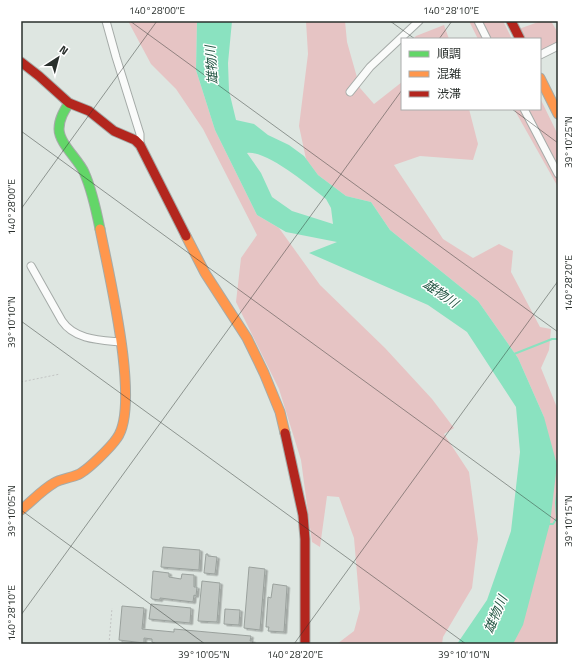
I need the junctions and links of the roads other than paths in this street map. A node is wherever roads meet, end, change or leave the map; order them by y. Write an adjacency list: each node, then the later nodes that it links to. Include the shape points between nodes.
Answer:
1 (106, 21): 15 (street, via 140,134)
2 (419, 21): 11 (street, via 370,67)
3 (478, 21): 5 (street)
4 (511, 21): 6 (street)
5 (486, 38)
6 (520, 38)
7 (558, 46): 8 (street)
8 (541, 54)
9 (21, 62): 12 (street)
10 (541, 80): 13 (street)
11 (350, 92)
12 (69, 103): 15 (street, via 89,111 114,131 135,140); 18 (street, via 61,116 59,130 65,144 83,170 94,198)
13 (557, 109)
14 (525, 110): 16 (street)
15 (140, 145): 20 (street, via 201,266 247,338 280,412 294,465 303,515)
16 (558, 174)
17 (31, 266): 18 (street, via 69,329 89,338)
18 (120, 342): 19 (street, via 126,390 125,419 117,439 85,471 55,482)
19 (21, 510)
20 (305, 644)

